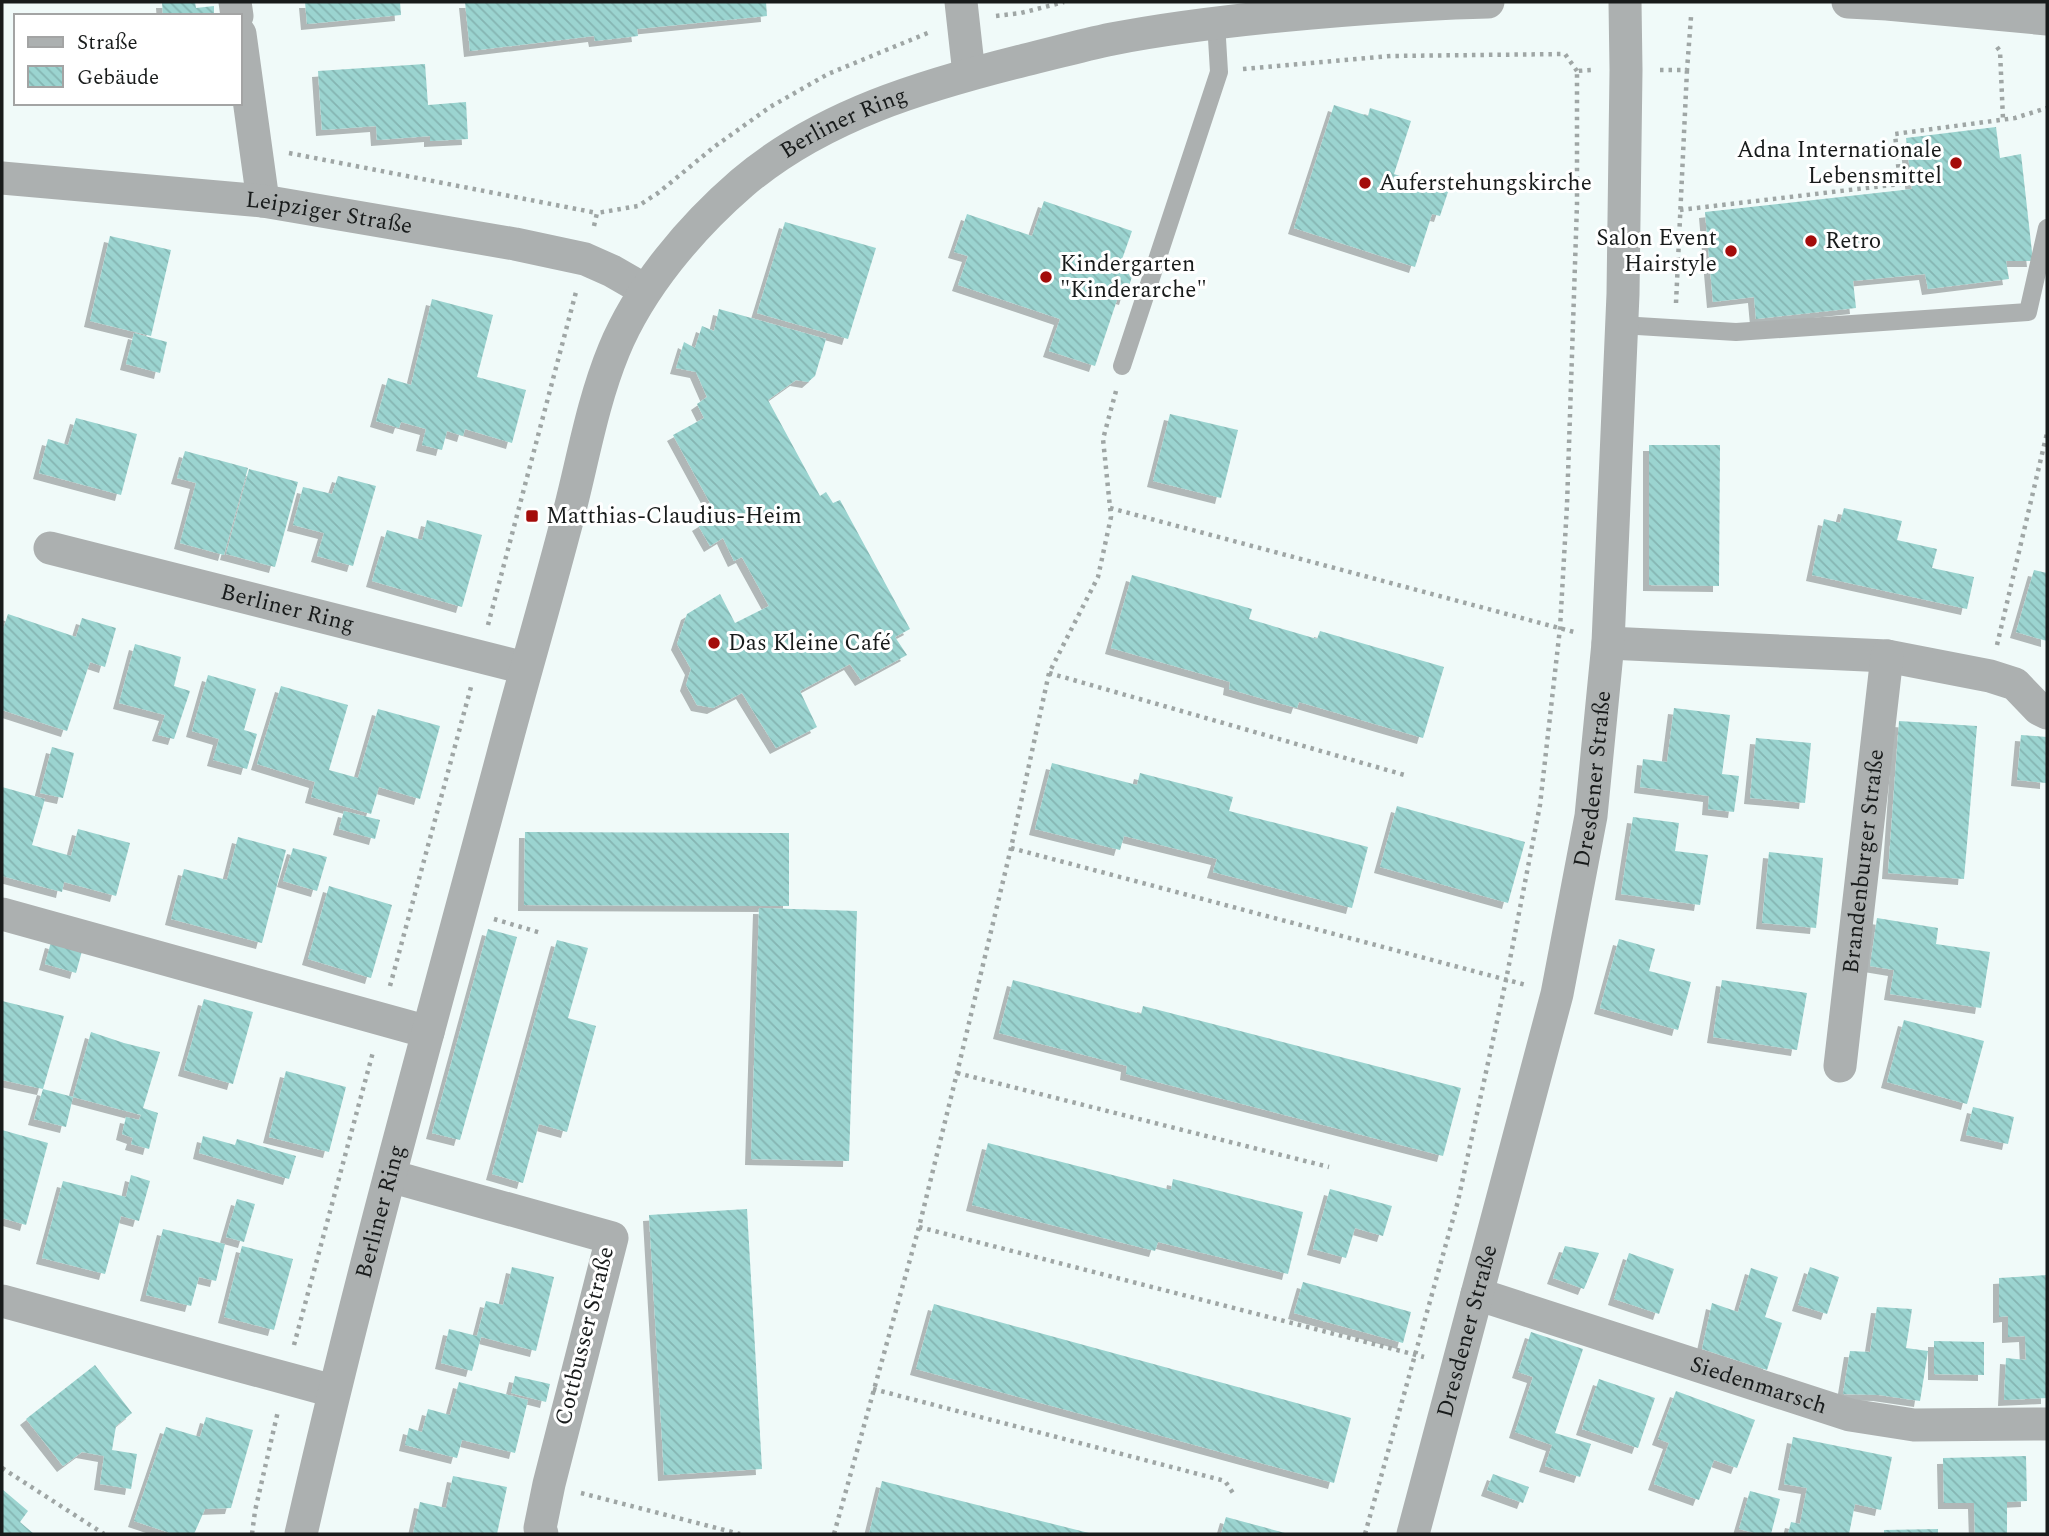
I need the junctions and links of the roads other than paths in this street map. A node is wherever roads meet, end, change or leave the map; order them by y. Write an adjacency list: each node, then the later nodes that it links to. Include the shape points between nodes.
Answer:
1 (961, 2): 9 (street)
2 (1489, 2): 7 (street, Berliner Ring, via 1423,3)
3 (1625, 2): 14 (street, Dresdener Straße)
4 (1848, 2): 5 (street)
5 (1887, 3): 6 (street)
6 (2047, 19)
7 (1216, 22): 9 (street, Berliner Ring, via 1110,39); 15 (lane, via 1219,72)
8 (242, 49): 11 (street)
9 (969, 74): 13 (street, Berliner Ring, via 891,99 789,148 706,217)
10 (2, 178): 11 (street, Leipziger Straße)
11 (263, 201): 13 (street, Leipziger Straße, via 585,259)
12 (2047, 228): 14 (lane, via 2028,312 1737,332)
13 (645, 290): 19 (street, Berliner Ring, via 614,348 595,407)
14 (1621, 325): 17 (street, Dresdener Straße)
15 (1122, 366)
16 (50, 548): 19 (street, Berliner Ring)
17 (1608, 643): 18 (street); 25 (street, Dresdener Straße, via 1591,816 1557,993)
18 (1887, 656): 20 (street, via 2015,684); 23 (street, Brandenburger Straße)
19 (525, 668): 22 (street, Berliner Ring)
20 (2047, 713)
21 (2, 914): 22 (street)
22 (428, 1032): 24 (street, Berliner Ring)
23 (1840, 1066)
24 (390, 1176): 27 (street, Berliner Ring); 30 (street, Cottbusser Straße, via 612,1238 549,1484)
25 (1477, 1294): 28 (street, Siedenmarsch, via 1850,1415 1914,1425); 31 (street, Dresdener Straße)
26 (2, 1301): 27 (street)
27 (333, 1391): 29 (street, Berliner Ring)
28 (2047, 1424)
29 (301, 1534)
30 (542, 1534)
31 (1413, 1534)

